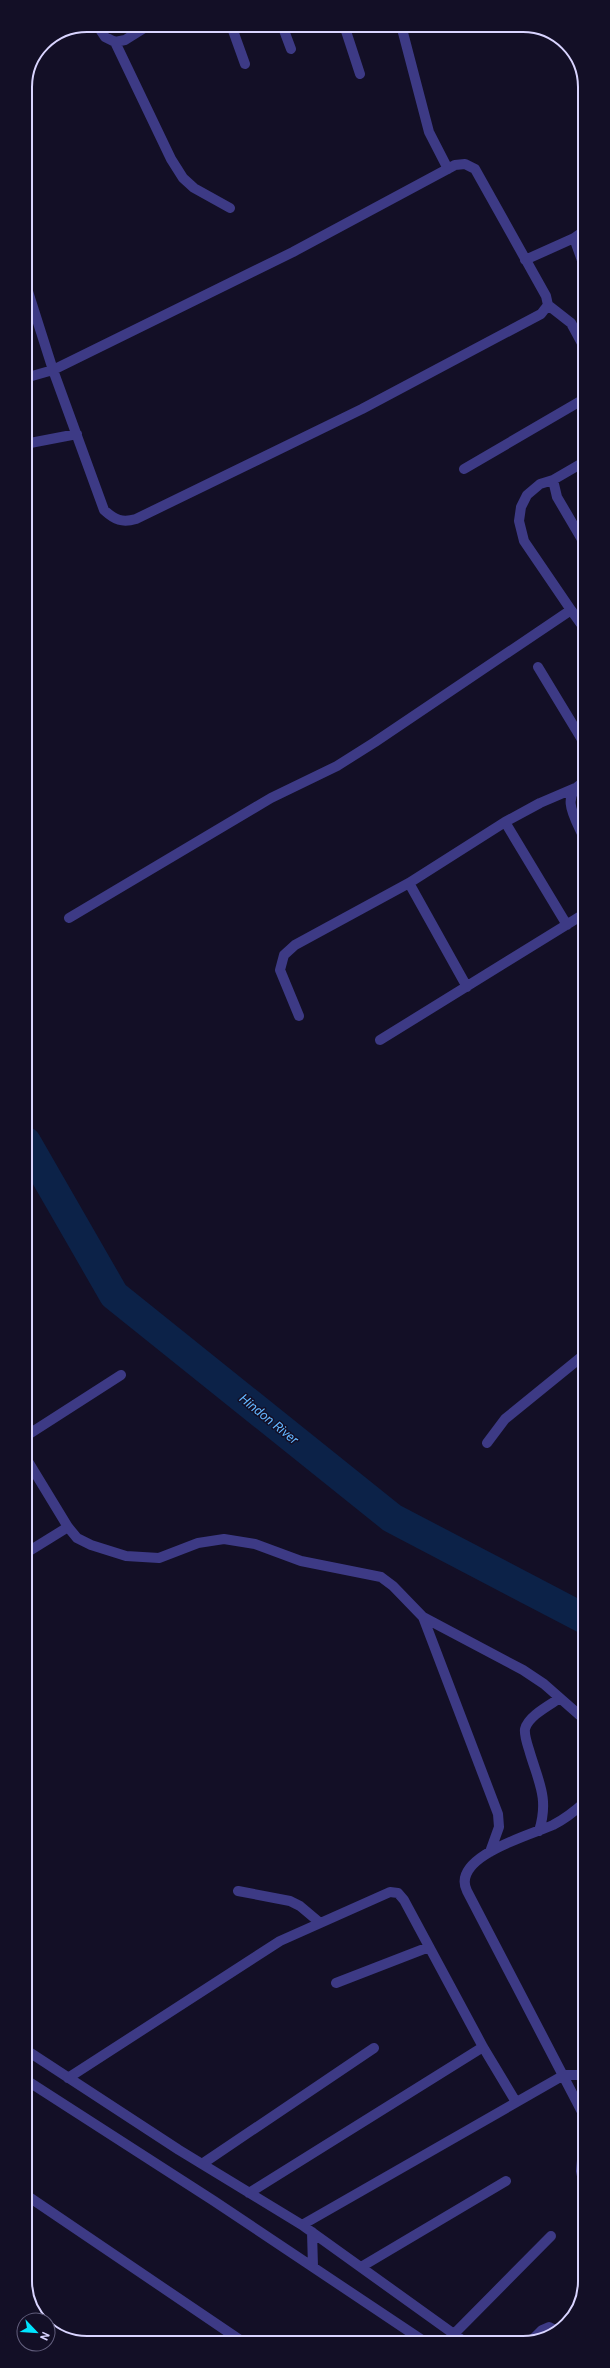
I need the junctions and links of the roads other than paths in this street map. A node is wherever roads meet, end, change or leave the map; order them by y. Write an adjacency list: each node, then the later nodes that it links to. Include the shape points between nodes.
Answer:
1 (102, 32): 7 (street)
2 (138, 32): 7 (street, via 125,40)
3 (234, 32): 9 (street)
4 (285, 32): 8 (street)
5 (346, 32): 10 (street)
6 (403, 32): 11 (street, via 429,132)
7 (115, 42): 12 (street, via 182,178 194,188)
8 (291, 49)
9 (245, 64)
10 (360, 74)
11 (448, 169): 16 (street, via 465,164 475,169); 20 (street, via 293,252)
12 (230, 208)
13 (578, 235): 14 (street)
14 (574, 238): 15 (street); 16 (street)
15 (578, 249)
16 (525, 260): 17 (street, via 546,296)
17 (548, 305): 19 (street, via 571,323); 23 (street, via 541,314 362,409 136,519 125,522 114,519 104,510)
18 (32, 318): 20 (street)
19 (578, 335)
20 (53, 370): 21 (street); 23 (street)
21 (32, 376)
22 (578, 402): 26 (street)
23 (77, 434): 24 (street)
24 (32, 443)
25 (578, 465): 27 (street)
26 (464, 469)
27 (553, 480): 28 (street, via 557,497); 29 (street, via 540,484 526,495 519,521 524,541)
28 (578, 533)
29 (571, 610): 30 (street); 38 (street, via 337,766 271,798)
30 (578, 620)
31 (538, 667): 32 (street)
32 (578, 733)
33 (578, 786): 34 (street)
34 (575, 788): 35 (street); 36 (street, via 569,799)
35 (505, 822): 37 (street); 40 (street)
36 (578, 826)
37 (409, 883): 41 (street); 42 (street, via 295,945 284,955 280,970)
38 (69, 918)
39 (578, 918): 40 (street)
40 (567, 925): 41 (street)
41 (467, 987): 43 (street)
42 (299, 1016)
43 (380, 1040)
44 (578, 1359): 47 (street, via 506,1419)
45 (120, 1375): 46 (street)
46 (32, 1432)
47 (488, 1443)
48 (32, 1468): 49 (street)
49 (68, 1527): 50 (street); 51 (street, via 77,1538 91,1545 126,1556 147,1558 159,1558 198,1543 224,1539 255,1544 301,1561 381,1577)
50 (32, 1549)
51 (423, 1617): 52 (street, via 511,1662); 56 (street, via 498,1814 499,1827)
52 (560, 1698): 53 (street); 55 (street, via 531,1720 525,1728 544,1798 544,1812)
53 (578, 1714)
54 (578, 1808): 55 (street, via 566,1818)
55 (539, 1831): 56 (street)
56 (490, 1852): 64 (street, via 465,1873 465,1887)
57 (238, 1891): 58 (street, via 290,1901)
58 (319, 1922): 59 (street, via 390,1892 398,1893); 66 (street, via 280,1941)
59 (429, 1947): 60 (street); 61 (street)
60 (336, 1983)
61 (483, 2047): 68 (street); 72 (street)
62 (374, 2048): 70 (street)
63 (32, 2054): 66 (street)
64 (564, 2075): 65 (street); 68 (street); 69 (street)
65 (578, 2075)
66 (68, 2078): 70 (street)
67 (32, 2084): 77 (street)
68 (516, 2102): 74 (street)
69 (578, 2104)
70 (202, 2164): 72 (street)
71 (506, 2181): 78 (street)
72 (250, 2193): 74 (street)
73 (32, 2199): 82 (street)
74 (302, 2225): 75 (street)
75 (312, 2232): 77 (street); 78 (street)
76 (551, 2236): 80 (street)
77 (313, 2267): 83 (street)
78 (361, 2267): 80 (street)
79 (552, 2328): 81 (street, via 549,2327)
80 (454, 2334): 84 (street)
81 (538, 2334)
82 (234, 2336)
83 (416, 2336)
84 (457, 2336)

